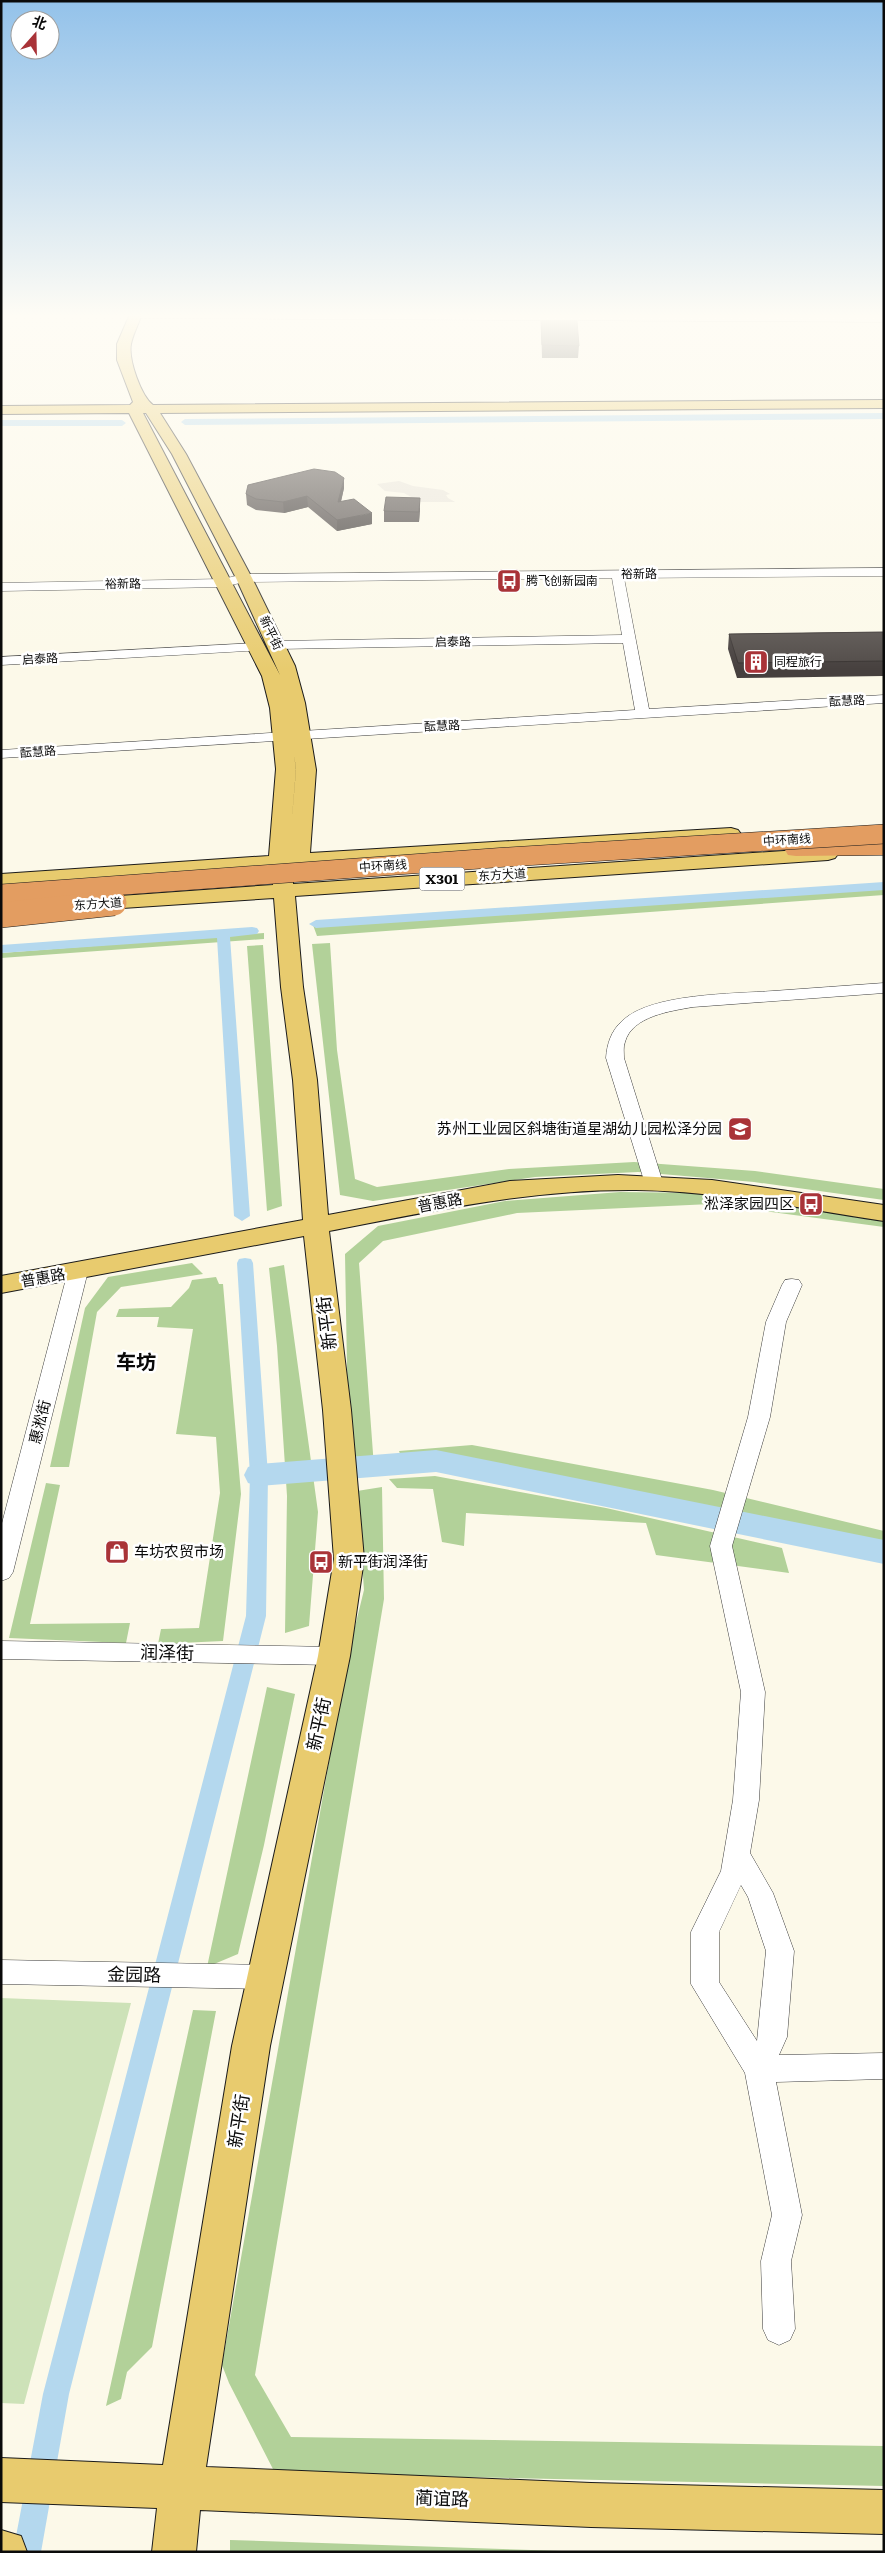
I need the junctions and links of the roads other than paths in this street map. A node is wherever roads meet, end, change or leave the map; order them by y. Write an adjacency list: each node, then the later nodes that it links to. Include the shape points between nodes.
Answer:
1 (151, 433): 6 (main road, 新平街)
2 (162, 433): 5 (main road, 新平街, via 179,454)
3 (884, 572): 4 (street, 裕新路)
4 (617, 574): 5 (street, 裕新路); 9 (street)
5 (244, 578): 6 (main road, 裕新路); 10 (main road, 新平街)
6 (221, 579): 7 (street, 裕新路); 8 (street, 裕新路); 11 (main road, 新平街)
7 (1, 581)
8 (1, 587)
9 (629, 639): 10 (street, 启泰路); 14 (street)
10 (277, 645): 15 (main road, 新平街, via 286,666)
11 (258, 646): 12 (street, 启泰路); 16 (main road, 新平街, via 279,708)
12 (1, 662)
13 (884, 699): 14 (street, 酝慧路)
14 (643, 714): 15 (street, 酝慧路)
15 (302, 734): 16 (street, 酝慧路); 25 (main road, 新平街, via 306,770)
16 (283, 735): 17 (street, 酝慧路); 26 (main road, 新平街, via 286,769)
17 (1, 754)
18 (884, 822): 24 (highway, bridge, via 670,837)
19 (884, 826): 25 (main road, 东方大道 / X301)
20 (884, 834): 24 (highway, 中环南线, bridge)
21 (884, 845): 22 (highway, 中环南线)
22 (796, 850): 23 (highway); 28 (highway, 中环南线)
23 (884, 850): 26 (main road, 东方大道 / X301)
24 (507, 857): 29 (highway, 中环南线, bridge)
25 (299, 859): 26 (main road, 东方大道 / X301); 26 (main road, 新平街)
26 (282, 875): 27 (main road, 东方大道 / X301); 31 (main road, 东方大道 / X301); 36 (main road, 新平街, via 292,987 305,1080)
27 (1, 880)
28 (206, 892): 30 (highway, 中环南线); 32 (highway, bridge)
29 (1, 894)
30 (1, 905)
31 (1, 911)
32 (1, 915)
33 (884, 988): 34 (street, via 693,1002 649,1012 628,1024 616,1041 615,1058)
34 (653, 1183): 35 (main road, 普惠路, via 720,1188); 36 (main road, 普惠路, via 577,1183 510,1189)
35 (884, 1214)
36 (316, 1227): 37 (main road, 普惠路); 42 (main road, 新平街, via 337,1410 349,1559)
37 (78, 1271): 39 (main road, 普惠路); 40 (street, 惠淞街)
38 (792, 1284): 43 (street, via 776,1322 759,1417 721,1546 753,1692 746,1800)
39 (1, 1285)
40 (1, 1572)
41 (1, 1650): 42 (street, 润泽街)
42 (334, 1656): 45 (main road, 新平街)
43 (737, 1856): 47 (street, via 760,1893 780,1951 772,2037); 47 (street, via 734,1871 705,1932 705,1984)
44 (1, 1972): 45 (street, 金园路)
45 (266, 1977): 50 (main road, 新平街, via 250,2056)
46 (884, 2066): 47 (street)
47 (759, 2069): 48 (street, via 787,2215 776,2261)
48 (779, 2329)
49 (1, 2480): 50 (main road, 蔺谊路)
50 (181, 2488): 51 (main road, 蔺谊路, via 590,2505); 52 (main road, 新平街)
51 (884, 2512)
52 (174, 2552)

